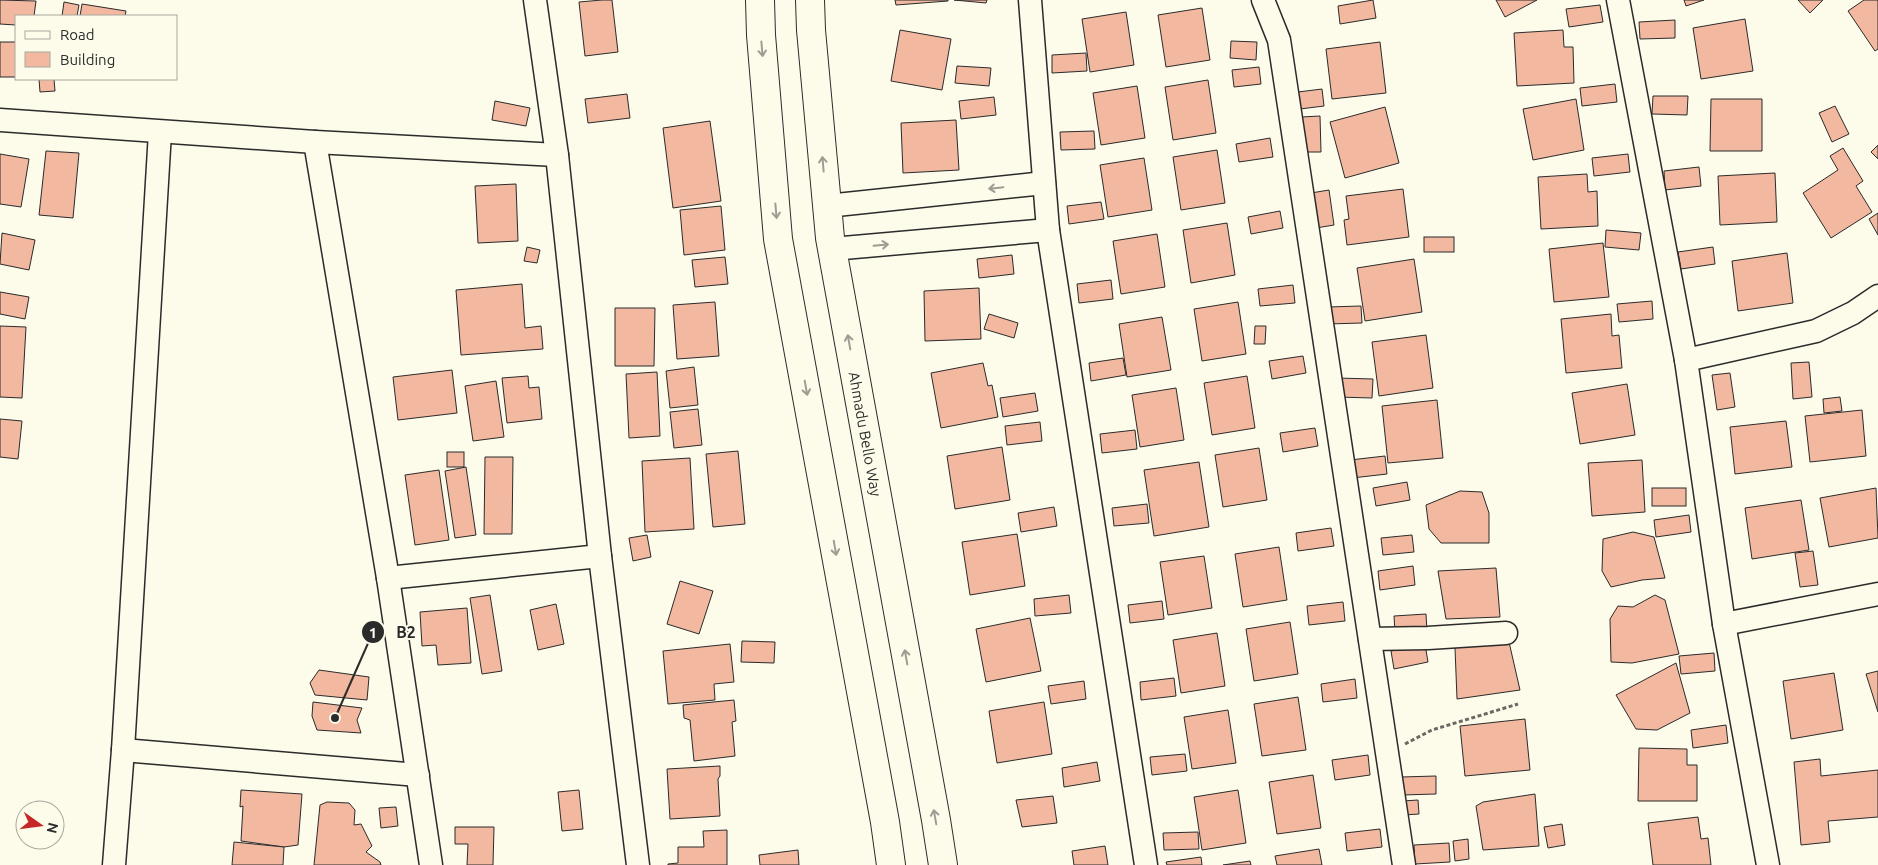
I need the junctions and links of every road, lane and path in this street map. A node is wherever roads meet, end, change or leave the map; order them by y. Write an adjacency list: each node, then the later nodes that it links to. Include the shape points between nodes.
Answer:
1 (535, 0): 10 (street)
2 (760, 0): 30 (main road, one-way to 30, via 778,239)
3 (810, 0): 12 (main road, Ahmadu Bello Way, one-way to 3)
4 (1030, 0): 11 (street)
5 (1263, 0): 22 (street, via 1279,40)
6 (1618, 0): 16 (street)
7 (0, 120): 8 (street)
8 (160, 132): 9 (street); 24 (street)
9 (315, 142): 10 (street); 18 (street)
10 (557, 155): 17 (street)
11 (1044, 183): 12 (street, one-way to 12); 13 (street)
12 (827, 206): 14 (main road, Ahmadu Bello Way)
13 (1048, 230): 14 (street, one-way to 13); 32 (street)
14 (832, 249): 31 (main road, Ahmadu Bello Way, one-way to 14)
15 (1878, 296): 16 (street, via 1853,314 1816,331)
16 (1686, 360): 20 (street)
17 (600, 556): 18 (street); 29 (street)
18 (388, 578): 26 (street)
19 (1878, 594): 20 (street)
20 (1724, 624): 34 (street)
21 (1506, 633): 22 (street)
22 (1370, 639): 25 (street)
23 (1518, 704): 25 (path, via 1432,730)
24 (123, 750): 26 (street); 27 (street)
25 (1387, 754): 33 (street)
26 (418, 775): 28 (street)
27 (114, 865)
28 (432, 865)
29 (638, 865)
30 (891, 865)
31 (943, 865)
32 (1146, 865)
33 (1404, 865)
34 (1768, 865)

